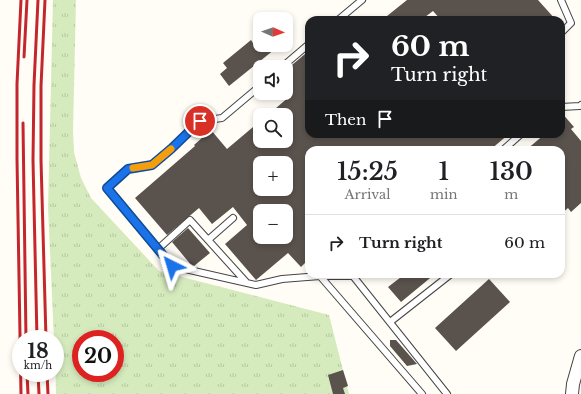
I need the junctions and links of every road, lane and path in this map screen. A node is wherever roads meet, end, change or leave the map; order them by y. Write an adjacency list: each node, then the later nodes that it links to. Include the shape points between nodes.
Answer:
1 (362, 0): 3 (lane)
2 (561, 0): 4 (lane, via 571,23)
3 (343, 16)
4 (565, 29)
5 (305, 47): 6 (lane)
6 (290, 60)
7 (253, 92): 14 (lane, via 222,118 200,121 152,165 128,169 107,188)
8 (581, 105): 9 (lane)
9 (565, 107)
10 (516, 138): 11 (lane)
11 (507, 146)
12 (233, 218): 13 (lane)
13 (208, 240): 14 (lane, via 190,220); 19 (lane)
14 (158, 249): 19 (lane, via 172,266)
15 (305, 277): 19 (lane, via 256,285)
16 (322, 278): 22 (lane)
17 (355, 278): 20 (lane)
18 (446, 278): 20 (lane)
19 (246, 282)
20 (390, 322): 23 (lane)
21 (581, 356): 24 (street)
22 (422, 394)
23 (448, 394)
24 (572, 394)

